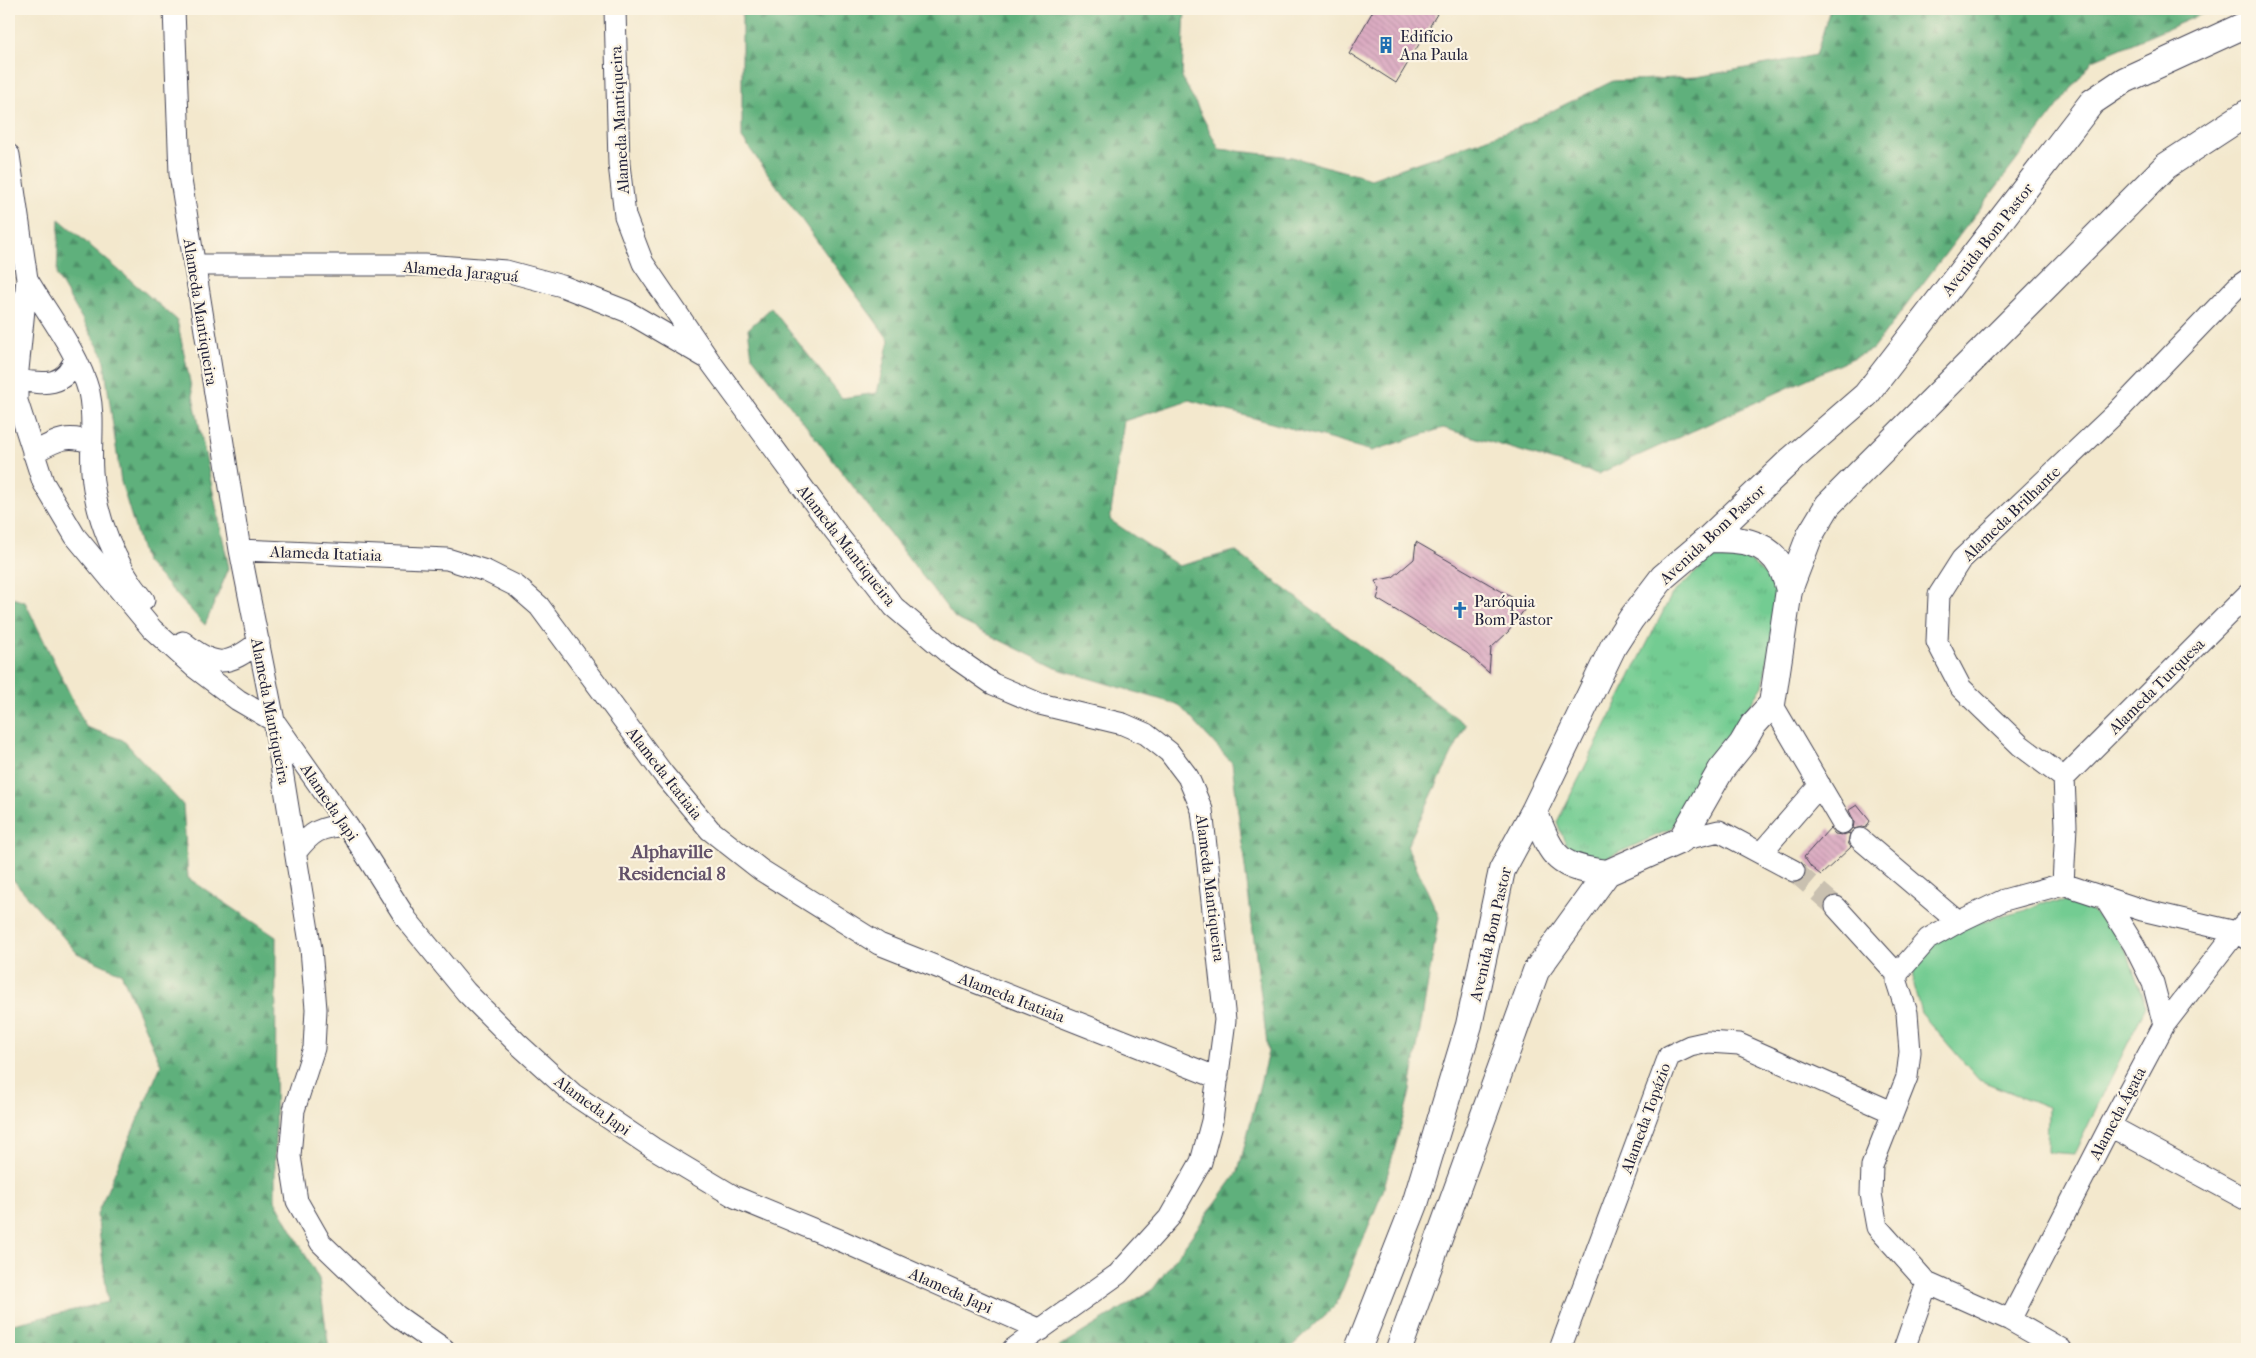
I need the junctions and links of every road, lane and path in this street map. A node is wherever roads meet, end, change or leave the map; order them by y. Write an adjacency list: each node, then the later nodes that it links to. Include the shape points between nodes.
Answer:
1 (174, 9): 6 (street, Alameda Mantiqueira, via 180,174)
2 (615, 9): 10 (street, Alameda Mantiqueira, via 619,164 625,216 643,263)
3 (2247, 24): 14 (street, Avenida Bom Pastor, via 2126,80 2092,102 1866,395 1792,459)
4 (2247, 113): 16 (street, via 2166,166 1828,505 1810,535)
5 (9, 154): 7 (street)
6 (194, 266): 10 (street, Alameda Jaraguá, via 425,265 506,271 562,286 626,310); 15 (street, Alameda Mantiqueira)
7 (27, 279): 9 (street); 11 (street)
8 (2244, 288): 21 (street, Alameda Brilhante, via 1962,559 1939,595 1937,642 1961,688 2020,746)
9 (75, 358): 11 (street, via 63,379 37,383); 12 (street, via 93,412)
10 (709, 360): 39 (street, Alameda Mantiqueira, via 894,607 947,652 993,684 1040,704 1123,724 1146,734 1169,752 1188,777 1202,810 1220,959 1225,1020)
11 (17, 380): 13 (street, via 16,401)
12 (91, 442): 13 (street, via 67,438); 18 (street, via 92,473 113,553 137,592 172,634 201,656 220,662 239,658)
13 (33, 453): 20 (street, via 42,482 75,536 152,629 238,700)
14 (1708, 539): 16 (street, via 1742,539 1767,551 1781,567); 23 (street, Avenida Bom Pastor, via 1663,577 1631,618 1613,647)
15 (240, 550): 18 (street, Alameda Mantiqueira); 39 (street, Alameda Itatiaia, via 447,559 486,571 516,586 539,606 664,775 710,830 761,870 879,944)
16 (1789, 590): 19 (street)
17 (2247, 595): 21 (street, Alameda Turquesa)
18 (258, 642): 20 (street, Alameda Mantiqueira)
19 (1772, 704): 22 (street); 27 (street, via 1721,770)
20 (274, 721): 25 (street, Alameda Japi); 28 (street, Alameda Mantiqueira)
21 (2064, 778): 32 (street)
22 (1820, 785): 24 (street); 29 (street)
23 (1534, 811): 31 (street, via 1549,848 1565,863 1580,870); 48 (street, Avenida Bom Pastor, via 1502,870 1469,1025 1415,1204)
24 (1842, 823)
25 (347, 825): 28 (street, via 315,831); 45 (street, Alameda Japi, via 407,920 466,992 573,1094 653,1148 735,1197)
26 (1860, 839): 35 (street)
27 (1680, 840): 29 (street, via 1719,831); 31 (street)
28 (296, 852): 46 (street, Alameda Mantiqueira, via 311,949 316,1009 314,1048 294,1110 290,1156 297,1201 321,1243 397,1316)
29 (1761, 853): 30 (street)
30 (1794, 870)
31 (1607, 873): 49 (street, via 1536,971)
32 (2063, 884): 33 (street); 35 (street, via 2004,900)
33 (2104, 897): 36 (street, via 2142,910); 38 (street, via 2153,983)
34 (1836, 907): 37 (street)
35 (1958, 922): 37 (street, via 1928,940)
36 (2243, 931): 38 (street, Alameda Ágata)
37 (1897, 978): 40 (street, via 1907,1013 1910,1052 1906,1077)
38 (2164, 1025): 41 (street, Alameda Ágata)
39 (1218, 1078): 45 (street, Alameda Mantiqueira, via 1212,1121 1201,1162 1168,1218 1118,1274)
40 (1892, 1112): 43 (street, via 1872,1166 1871,1194 1876,1227); 50 (street, Alameda Topázio, via 1739,1044 1708,1042 1668,1056)
41 (2110, 1126): 42 (street); 44 (street, Alameda Ágata)
42 (2247, 1200)
43 (1928, 1284): 44 (street); 51 (street)
44 (2010, 1320): 52 (street)
45 (1041, 1330): 47 (street, Alameda Mantiqueira)
46 (444, 1349)
47 (1013, 1349)
48 (1358, 1349)
49 (1399, 1349)
50 (1560, 1349)
51 (1904, 1349)
52 (2061, 1349)

